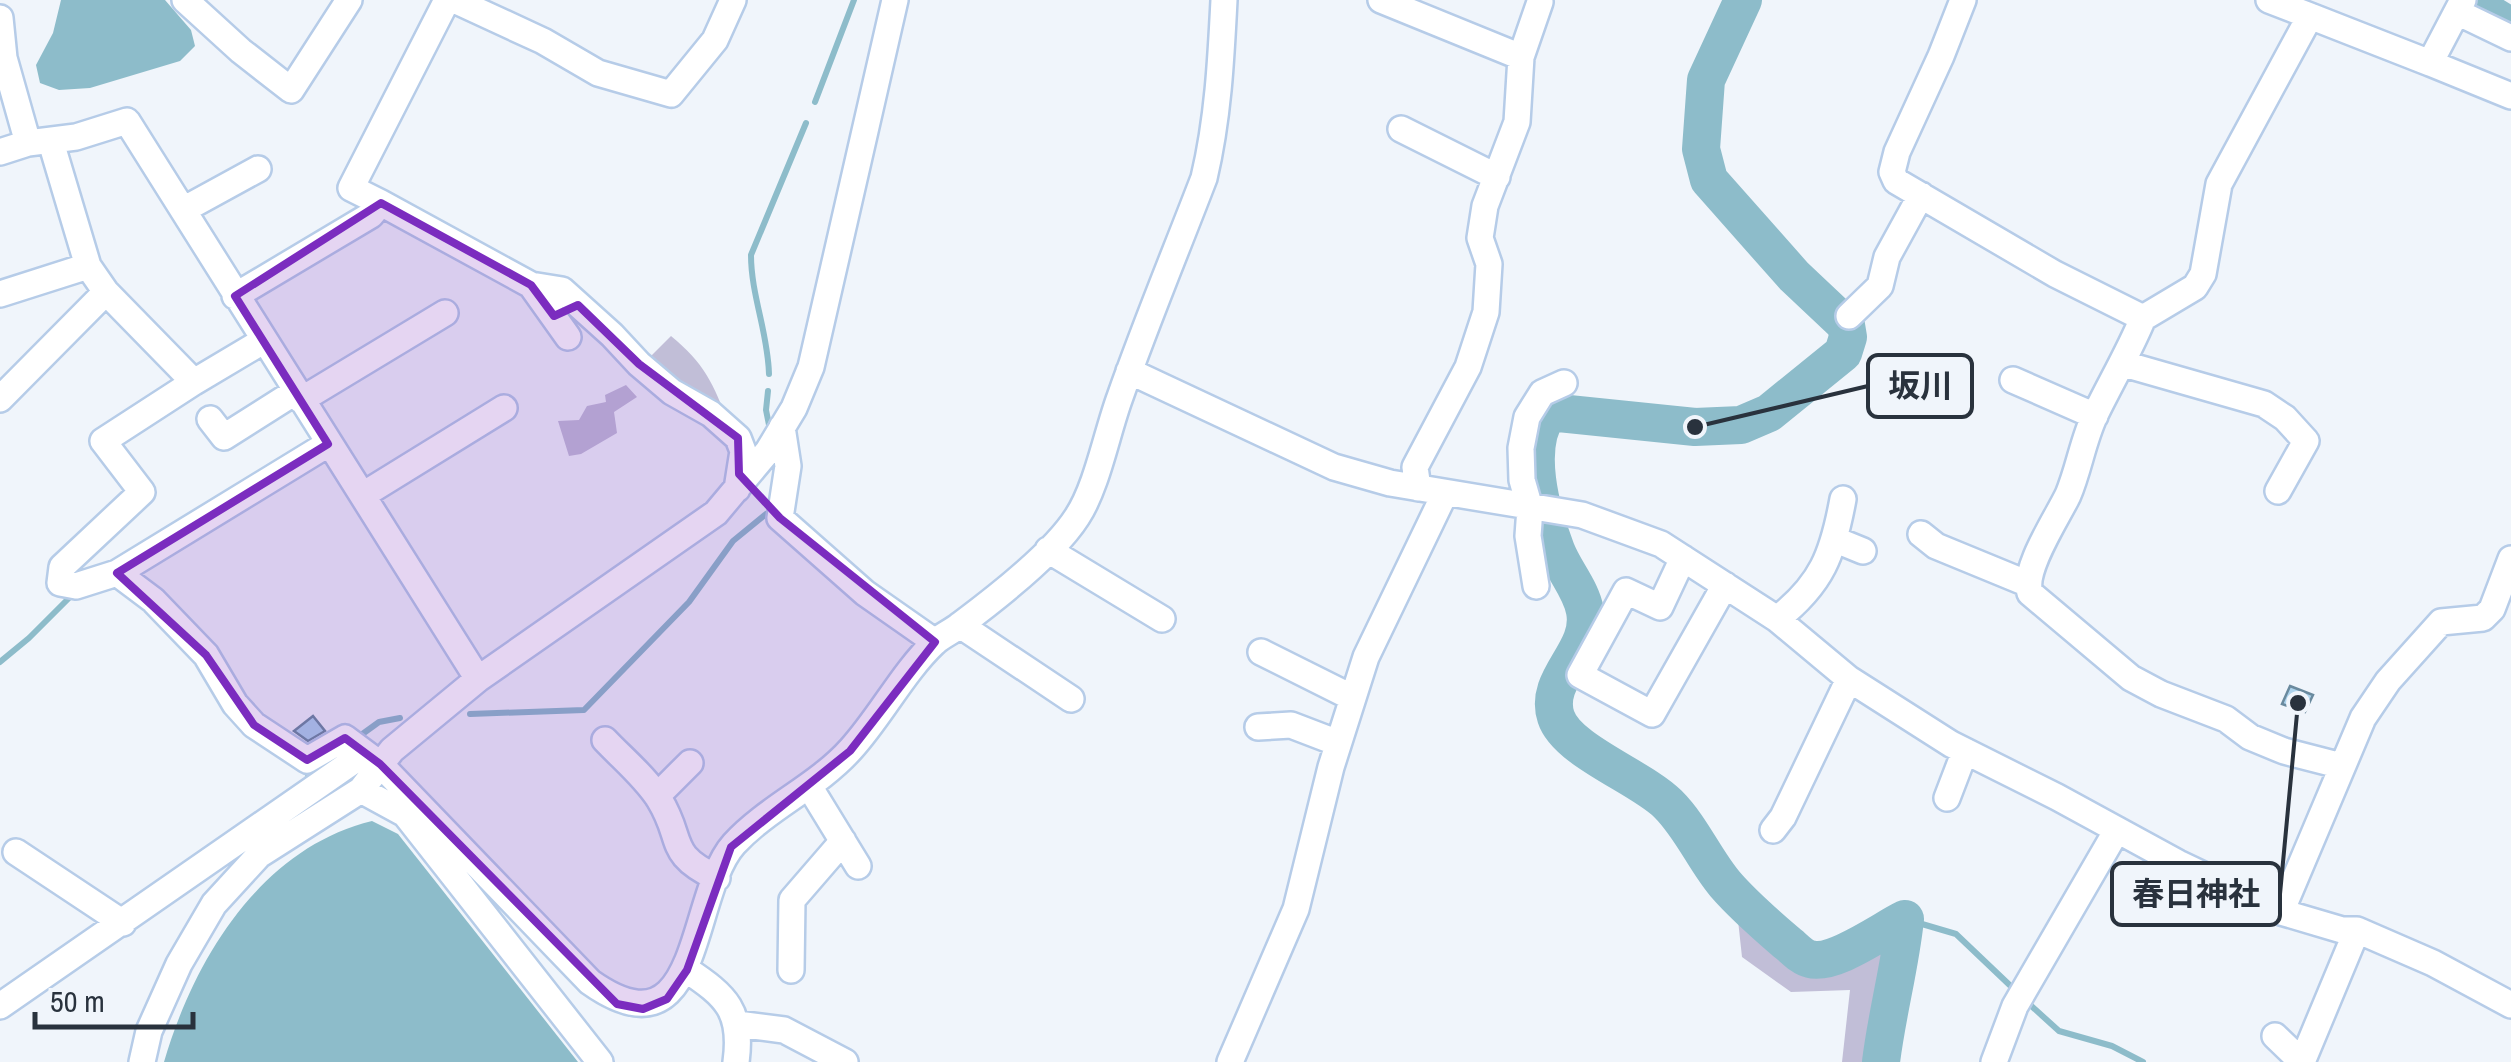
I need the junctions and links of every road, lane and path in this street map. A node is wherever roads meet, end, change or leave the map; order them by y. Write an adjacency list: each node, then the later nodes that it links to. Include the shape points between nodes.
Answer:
1 (349, 0): 9 (street, via 291,90)
2 (451, 0): 3 (street, via 598,72 671,94 716,40); 24 (street, via 352,188)
3 (734, 0)
4 (894, 0): 44 (street, via 811,367)
5 (1224, 0): 35 (street, via 1204,178)
6 (1381, 0): 15 (street)
7 (1963, 0): 23 (street, via 1892,172)
8 (2269, 0): 12 (street)
9 (193, 2)
10 (1540, 2): 15 (street)
11 (2460, 6): 14 (street); 16 (street)
12 (2310, 16): 16 (street); 32 (street, via 2218,184 2204,274 2196,287)
13 (0, 18): 19 (street, via 4,58)
14 (2511, 38)
15 (1521, 57): 22 (street, via 1518,122)
16 (2430, 63): 17 (street)
17 (2511, 96)
18 (1401, 129): 22 (street)
19 (40, 142): 20 (street); 25 (street, via 127,120); 26 (street)
20 (0, 152)
21 (258, 168): 25 (street)
22 (1496, 177): 47 (street, via 1480,238 1489,264 1486,312 1468,367 1415,467)
23 (1921, 195): 31 (street, via 1887,258 1880,286); 32 (street)
24 (381, 203): 29 (street); 46 (street, via 531,285 567,320 612,335 672,392 738,438)
25 (183, 210): 29 (street)
26 (88, 266): 27 (street); 28 (street)
27 (106, 292): 37 (street); 40 (street)
28 (0, 294)
29 (235, 296): 33 (street)
30 (444, 313): 39 (street)
31 (1848, 316)
32 (2143, 318): 34 (street)
33 (262, 341): 37 (street); 39 (street)
34 (2124, 364): 42 (street); 48 (street, via 2264,404 2284,418 2306,441)
35 (1129, 371): 47 (street, via 1334,468); 56 (street, via 1087,500)
36 (2013, 380): 42 (street)
37 (194, 382): 60 (street, via 104,442 142,492 62,567 60,583 76,586)
38 (1564, 384): 52 (street, via 1542,392 1520,448 1522,480)
39 (298, 396): 43 (street, via 224,437); 45 (street)
40 (0, 398)
41 (504, 408): 50 (street)
42 (2094, 416): 61 (street, via 2070,490)
43 (210, 419)
44 (782, 427): 46 (street); 53 (street, via 788,466)
45 (328, 444): 50 (street); 60 (street)
46 (741, 486): 53 (street); 69 (street, via 716,512)
47 (1418, 488): 49 (street)
48 (2278, 491)
49 (1445, 493): 52 (street); 71 (street)
50 (363, 495): 69 (street)
51 (1843, 499): 55 (street)
52 (1543, 510): 58 (street, via 1622,528); 63 (street, via 1528,536)
53 (780, 518): 67 (street, via 865,593)
54 (1921, 534): 61 (street)
55 (1836, 540): 57 (street); 64 (street, via 1808,596)
56 (1048, 550): 65 (street); 66 (street)
57 (1863, 551)
58 (1683, 558): 62 (street); 62 (street, via 1660,607 1626,591 1580,675 1652,714)
59 (2511, 559): 79 (street, via 2492,609 2482,618 2441,622 2388,680)
60 (118, 572): 77 (street, via 206,655 254,725 307,760 345,738)
61 (2026, 582): 79 (street, via 2131,678 2226,719 2250,737)
62 (1725, 585): 64 (street)
63 (1536, 586)
64 (1777, 619): 70 (street)
65 (1162, 620)
66 (960, 625): 67 (street); 72 (street)
67 (935, 642): 80 (street, via 850,750)
68 (1261, 652): 71 (street)
69 (478, 679): 77 (street)
70 (1849, 679): 76 (street); 84 (street)
71 (1353, 698): 75 (street)
72 (1071, 699)
73 (1258, 727): 75 (street, via 1291,725)
74 (606, 740): 82 (street)
75 (1338, 743): 103 (street, via 1296,909)
76 (1965, 751): 83 (street); 85 (street)
77 (372, 759): 81 (street); 91 (street); 93 (street, via 617,1004 642,1009 667,999)
78 (690, 763): 82 (street)
79 (2342, 766): 90 (street)
80 (809, 786): 86 (street); 89 (street, via 752,826 731,847)
81 (361, 790): 99 (street, via 260,855 214,904 179,964); 100 (street, via 405,814)
82 (657, 796): 89 (street, via 680,854)
83 (1947, 798)
84 (1773, 830)
85 (2118, 830): 90 (street); 104 (street, via 2014,1006)
86 (843, 841): 88 (street); 94 (street, via 792,900)
87 (16, 852): 91 (street)
88 (858, 866)
89 (716, 878): 93 (street)
90 (2281, 912): 92 (street)
91 (123, 923): 96 (street)
92 (2357, 930): 95 (street); 105 (street)
93 (686, 970): 97 (street, via 720,992)
94 (791, 970)
95 (2511, 1005)
96 (0, 1006)
97 (737, 1024): 101 (street); 102 (street, via 784,1030)
98 (2276, 1036): 105 (street)
99 (142, 1062)
100 (600, 1062)
101 (736, 1062)
102 (845, 1062)
103 (1230, 1062)
104 (1994, 1062)
105 (2302, 1062)

